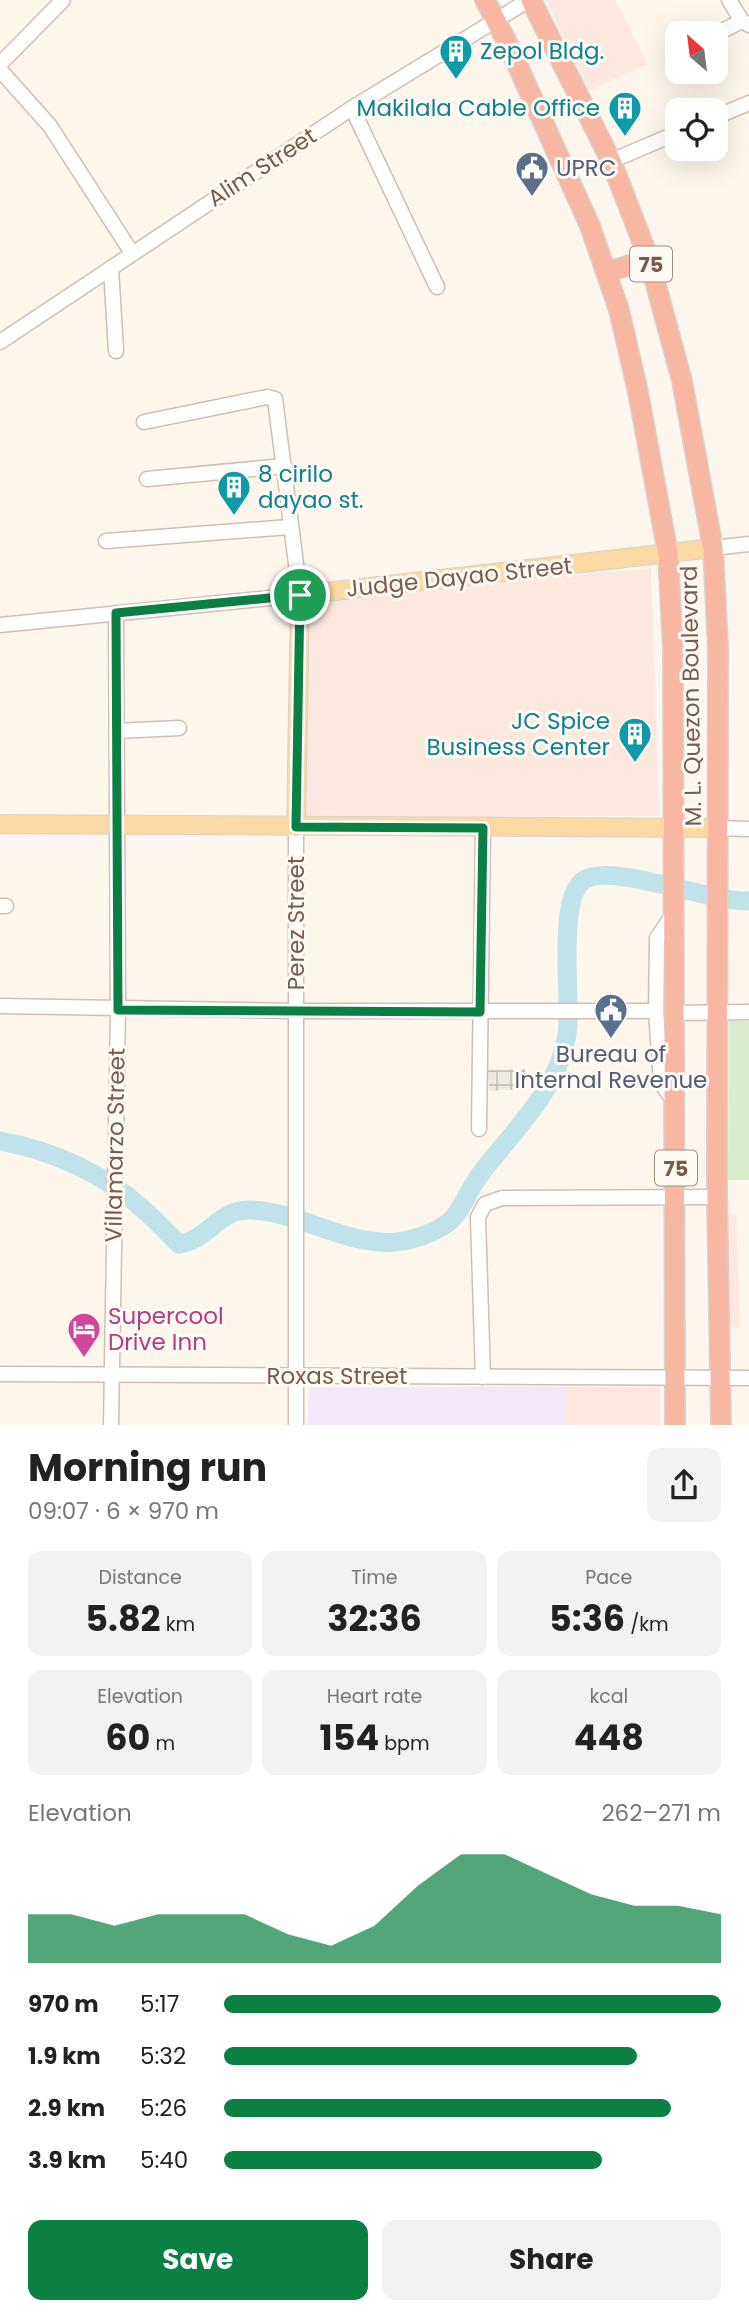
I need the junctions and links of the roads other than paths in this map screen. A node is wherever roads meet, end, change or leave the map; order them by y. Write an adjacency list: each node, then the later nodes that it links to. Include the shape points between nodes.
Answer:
1 (63, 0): 8 (street)
2 (485, 0): 5 (highway, M. L. Quezon Boulevard / 75)
3 (530, 0): 5 (street, Alim Street); 14 (highway, M. L. Quezon Boulevard / 75)
4 (729, 0): 6 (street)
5 (496, 20): 11 (street, Alim Street); 18 (highway, M. L. Quezon Boulevard / 75)
6 (745, 23): 7 (street)
7 (728, 29)
8 (0, 64)
9 (0, 70): 15 (street, via 50,126)
10 (749, 103): 12 (street)
11 (352, 108): 15 (street, Alim Street); 19 (street)
12 (728, 112)
13 (665, 138): 14 (street)
14 (611, 161): 16 (highway, M. L. Quezon Boulevard / 75)
15 (132, 254): 17 (street, Alim Street)
16 (649, 259): 18 (highway); 28 (highway, M. L. Quezon Boulevard / 75, via 682,382)
17 (111, 268): 20 (street, Alim Street); 21 (street)
18 (608, 272): 29 (highway, M. L. Quezon Boulevard / 75, via 639,392)
19 (437, 287)
20 (0, 342)
21 (116, 351)
22 (144, 422): 23 (street, Perez Street, via 270,397 279,408)
23 (285, 466): 24 (street); 25 (street, Perez Street)
24 (147, 479)
25 (290, 527): 26 (street); 30 (street, Perez Street)
26 (106, 541)
27 (749, 544): 28 (street)
28 (713, 548): 29 (main road, Judge Dayao Street); 40 (highway, M. L. Quezon Boulevard / 75, via 718,648)
29 (668, 554): 30 (main road, Judge Dayao Street); 39 (highway, M. L. Quezon Boulevard / 75, via 673,649)
30 (300, 595): 31 (street, Judge Dayao Street); 37 (main road, Perez Street)
31 (116, 613): 32 (street, Judge Dayao Street); 34 (street, Villamarzo Street)
32 (0, 625)
33 (179, 729): 34 (street)
34 (117, 731): 36 (street, Villamarzo Street)
35 (0, 824): 36 (main road)
36 (118, 826): 37 (main road); 43 (street, Villamarzo Street)
37 (296, 827): 38 (main road); 44 (street, Perez Street)
38 (483, 828): 39 (main road); 45 (street)
39 (672, 828): 40 (main road); 46 (highway, M. L. Quezon Boulevard / 75, via 672,913)
40 (716, 828): 41 (street); 48 (highway, M. L. Quezon Boulevard / 75)
41 (749, 829)
42 (0, 1006): 43 (street)
43 (118, 1010): 44 (street); 53 (street, Villamarzo Street)
44 (297, 1011): 45 (street); 54 (street, Perez Street)
45 (480, 1012): 46 (street); 49 (street)
46 (664, 1012): 48 (street); 51 (highway, M. L. Quezon Boulevard / 75, via 675,1104)
47 (749, 1012): 48 (street)
48 (718, 1013): 50 (highway, M. L. Quezon Boulevard / 75)
49 (479, 1129)
50 (717, 1197): 51 (street); 57 (highway, M. L. Quezon Boulevard / 75)
51 (676, 1198): 55 (street, via 502,1198 485,1204 478,1217); 56 (highway, M. L. Quezon Boulevard / 75)
52 (0, 1374): 53 (street, Roxas Street)
53 (112, 1374): 54 (street, Roxas Street); 59 (street, Villamarzo Street)
54 (296, 1376): 55 (street, Roxas Street); 60 (street, Perez Street)
55 (483, 1377): 56 (street, Roxas Street)
56 (675, 1378): 57 (street, Roxas Street); 61 (highway, M. L. Quezon Boulevard / 75)
57 (722, 1378): 58 (street, Roxas Street); 62 (highway, M. L. Quezon Boulevard / 75)
58 (749, 1378)
59 (111, 1425)
60 (296, 1425)
61 (675, 1425)
62 (721, 1425)

